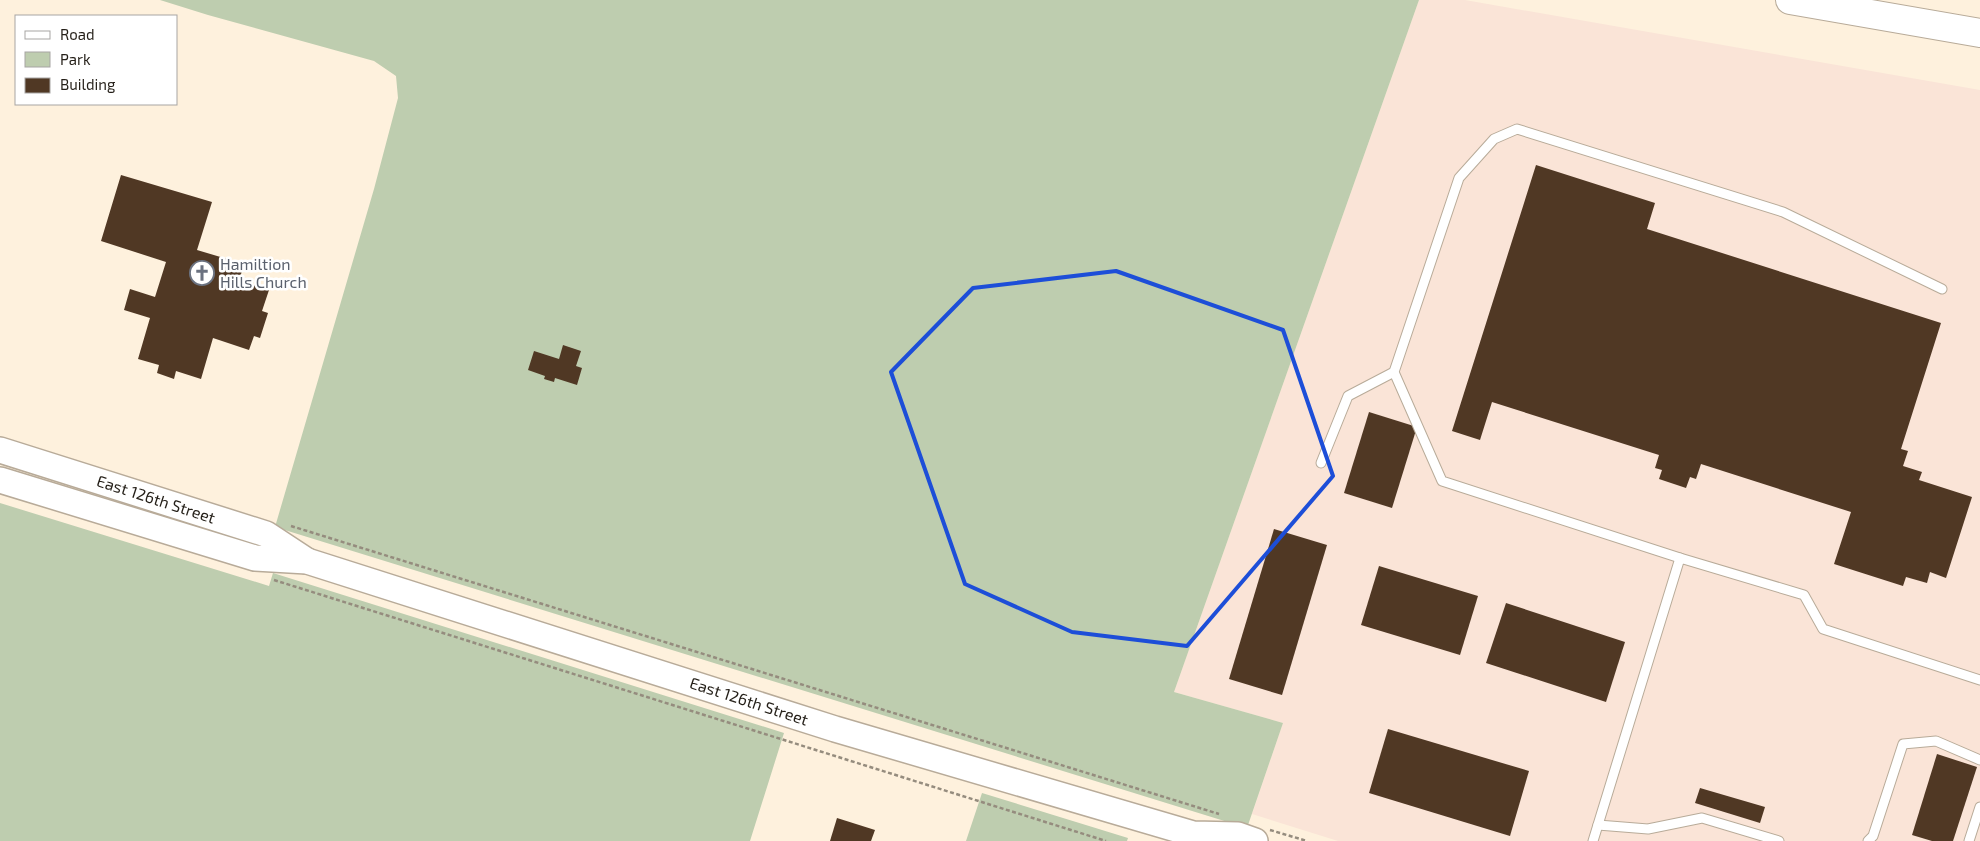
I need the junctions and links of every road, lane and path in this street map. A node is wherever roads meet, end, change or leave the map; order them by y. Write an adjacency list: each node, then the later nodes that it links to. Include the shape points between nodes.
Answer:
1 (1790, 0): 2 (highway)
2 (1980, 33)
3 (1942, 290): 4 (lane, via 1783,212 1517,129 1494,139 1459,178)
4 (1394, 372): 6 (lane, via 1348,396); 9 (lane, via 1442,481)
5 (0, 450): 10 (main road, East 126th Street, via 266,534)
6 (1321, 463)
7 (0, 480): 10 (main road, East 126th Street, via 255,558)
8 (289, 525): 15 (path)
9 (1680, 558): 12 (lane, via 1804,595 1823,629); 16 (lane)
10 (306, 561): 18 (main road, East 126th Street, via 835,729)
11 (268, 578): 19 (path)
12 (1980, 678)
13 (1980, 760): 23 (lane, via 1936,741 1903,744 1873,836)
14 (1980, 807): 24 (lane)
15 (1221, 814)
16 (1598, 825): 21 (lane); 22 (lane, via 1648,829 1702,818)
17 (1262, 835): 18 (main road, East 126th Street); 20 (path)
18 (1198, 838)
19 (1106, 841)
20 (1307, 841)
21 (1593, 841)
22 (1779, 841)
23 (1868, 841)
24 (1969, 841)

